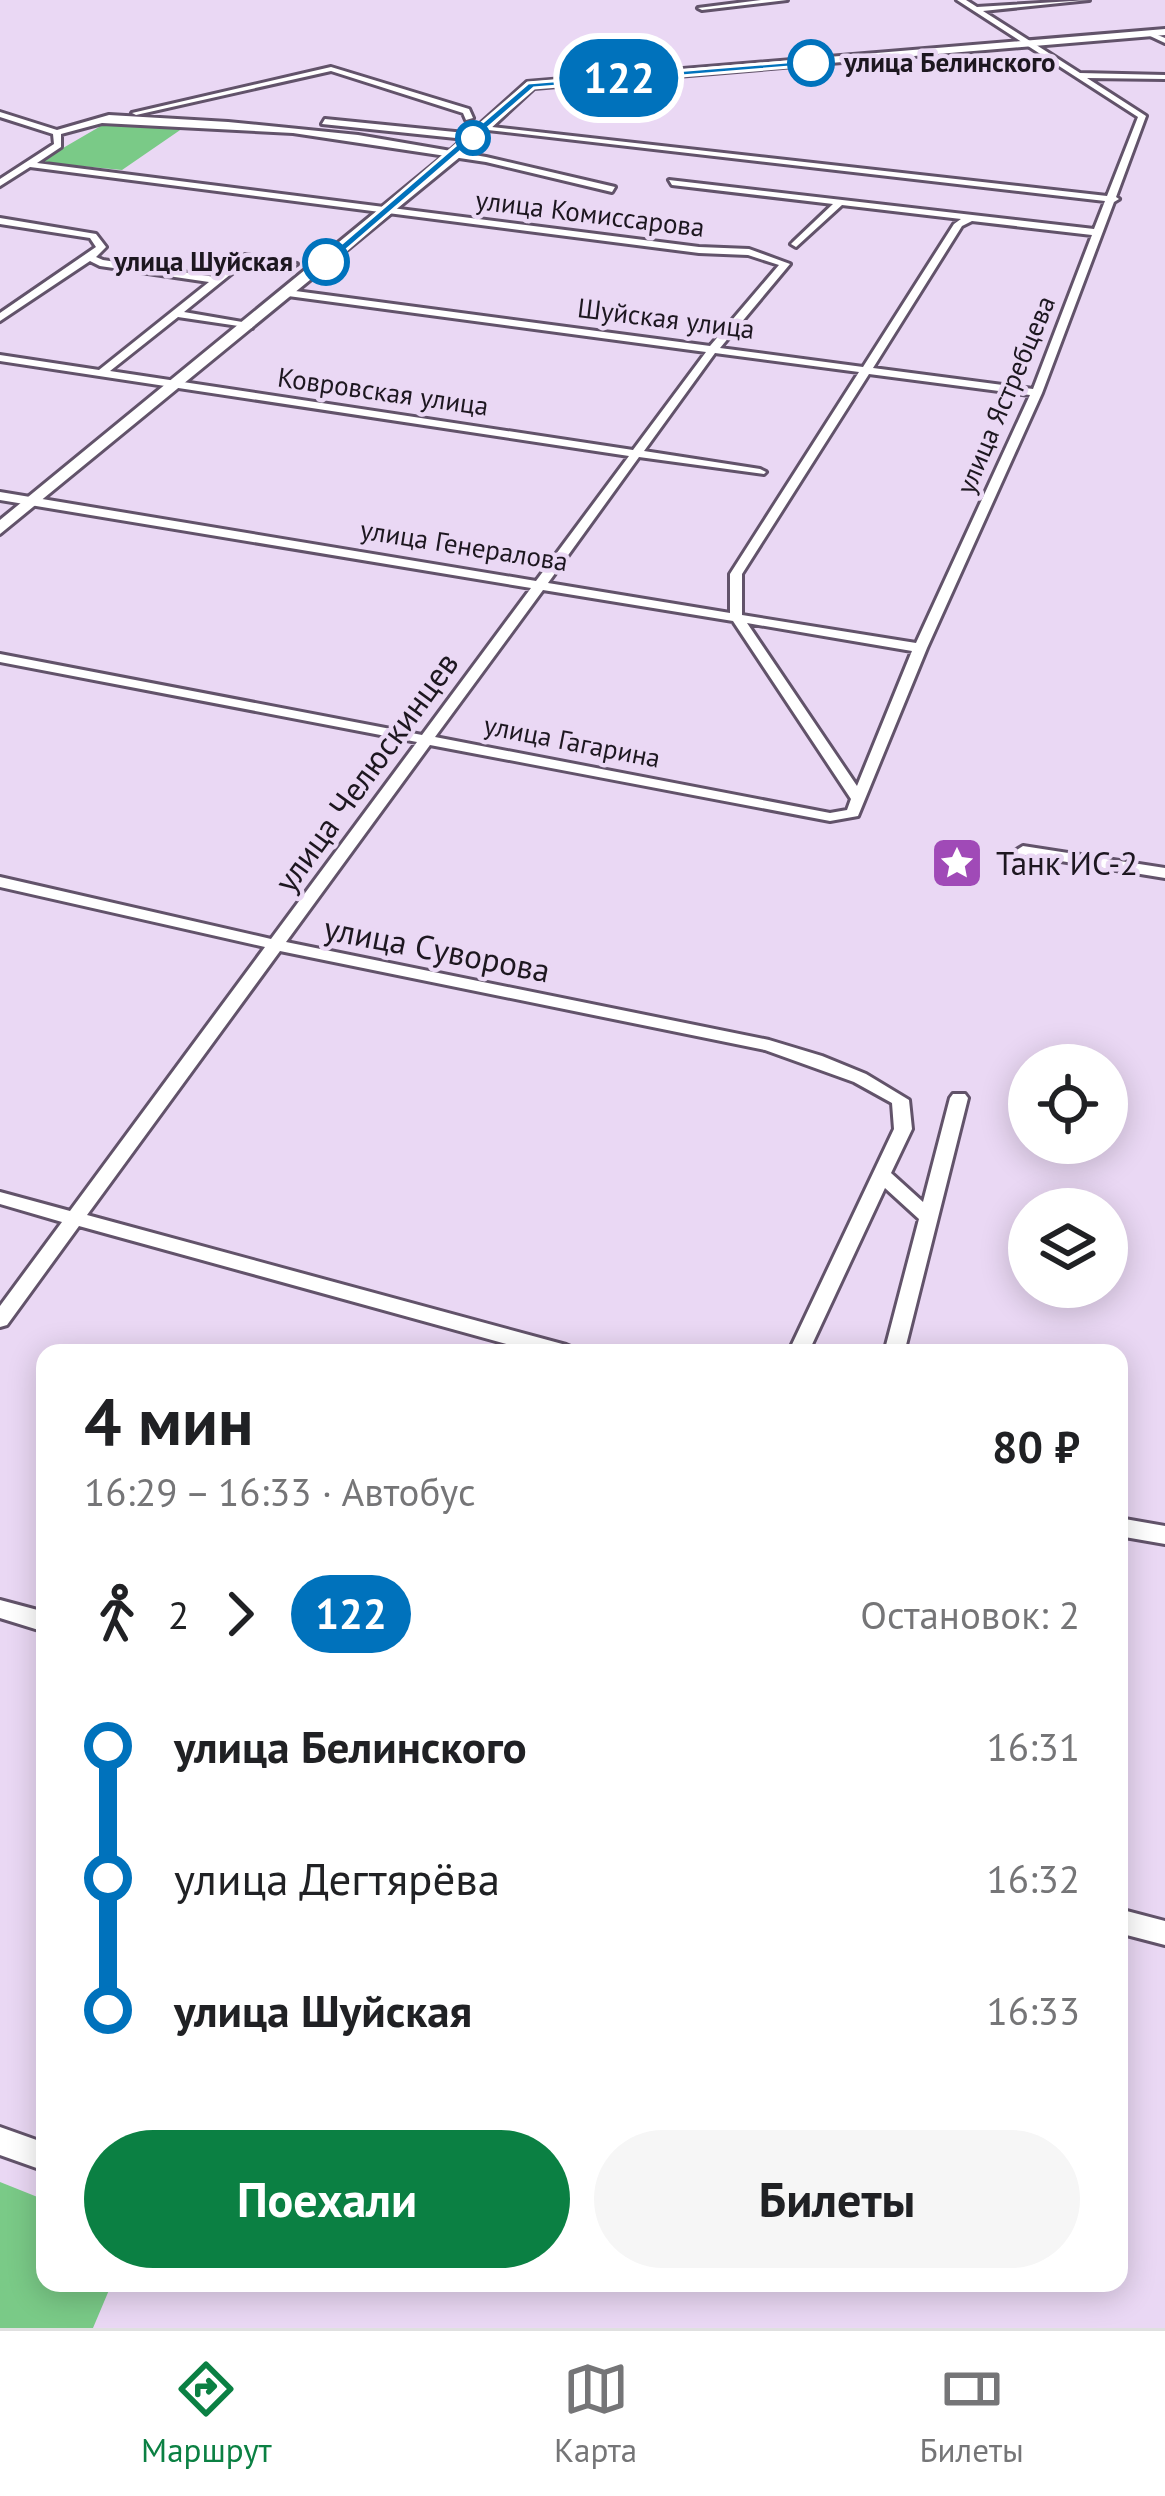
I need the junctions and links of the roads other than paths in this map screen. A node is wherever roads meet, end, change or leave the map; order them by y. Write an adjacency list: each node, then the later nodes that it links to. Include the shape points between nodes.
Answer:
1 (783, 0): 4 (street)
2 (962, 0): 5 (street, улица Ястребцева)
3 (1084, 0): 5 (street)
4 (702, 8)
5 (975, 9): 8 (street, улица Ястребцева)
6 (1158, 32): 7 (street); 8 (main road)
7 (1165, 41)
8 (1028, 44): 9 (street, улица Ястребцева); 10 (main road)
9 (1077, 75): 11 (street); 23 (street, улица Ястребцева, via 1142,116)
10 (643, 76): 12 (main road); 12 (main road)
11 (1165, 77)
12 (562, 87): 16 (main road); 16 (main road, via 531,86)
13 (0, 114): 17 (street)
14 (99, 120): 16 (street, via 331,69 466,111); 17 (street); 18 (street, via 271,130)
15 (325, 122): 16 (street)
16 (479, 127): 18 (main road); 23 (street)
17 (57, 134): 19 (street, via 58,145)
18 (455, 154): 22 (street); 25 (main road)
19 (32, 165): 21 (street); 25 (street, улица Комиссарова)
20 (672, 182): 24 (street)
21 (0, 183)
22 (612, 189)
23 (1114, 199): 28 (street, улица Ястребцева)
24 (841, 202): 26 (street); 29 (street)
25 (387, 211): 32 (street, улица Комиссарова, via 749,252); 34 (main road)
26 (970, 218): 28 (street); 40 (street)
27 (0, 221): 30 (street, via 93,236 101,247)
28 (1100, 232): 43 (street, улица Ястребцева)
29 (796, 244)
30 (90, 256): 33 (street); 36 (street)
31 (292, 264): 33 (street, via 245,257)
32 (785, 264): 38 (street, улица Челюскинцев)
33 (214, 280): 35 (street)
34 (289, 293): 37 (main road); 38 (street, Шуйская улица)
35 (174, 313): 37 (street); 41 (street)
36 (0, 319)
37 (248, 326): 42 (main road)
38 (713, 350): 40 (street, Шуйская улица); 44 (street, улица Челюскинцев)
39 (0, 358): 41 (street, Ковровская улица)
40 (867, 369): 43 (street, Шуйская улица); 50 (street, via 736,574)
41 (100, 374): 42 (street, Ковровская улица)
42 (175, 386): 44 (street, Ковровская улица); 47 (main road)
43 (1036, 393): 51 (street, улица Ястребцева)
44 (638, 453): 45 (street, Ковровская улица); 49 (street, улица Челюскинцев)
45 (760, 472)
46 (0, 496): 47 (street, улица Генералова)
47 (32, 502): 48 (main road); 49 (street, улица Генералова)
48 (0, 529)
49 (544, 583): 50 (street, улица Генералова); 53 (street, улица Челюскинцев)
50 (736, 616): 51 (street, улица Генералова); 54 (street)
51 (920, 649): 54 (street, улица Ястребцева)
52 (0, 658): 53 (street, улица Гагарина)
53 (428, 739): 54 (street, улица Гагарина, via 830,817); 58 (street, улица Челюскинцев)
54 (856, 807)
55 (1023, 851): 56 (street)
56 (1158, 872)
57 (0, 882): 58 (street, улица Суворова)
58 (275, 946): 60 (street, улица Суворова, via 725,1038 861,1075 901,1100 903,1130); 63 (street, улица Челюскинцев)
59 (959, 1098): 62 (street)
60 (882, 1175): 62 (street); 66 (street)
61 (0, 1198): 63 (street)
62 (929, 1217): 67 (street)
63 (75, 1219): 64 (street, улица Челюскинцев); 65 (street)
64 (0, 1320)
65 (533, 1344)
66 (802, 1344)
67 (896, 1344)
68 (1128, 1529): 69 (street)
69 (1165, 1535)
70 (0, 1609): 71 (street)
71 (36, 1619)
72 (1128, 1924): 73 (street)
73 (1165, 1933)
74 (0, 2141): 75 (street)
75 (36, 2154)

